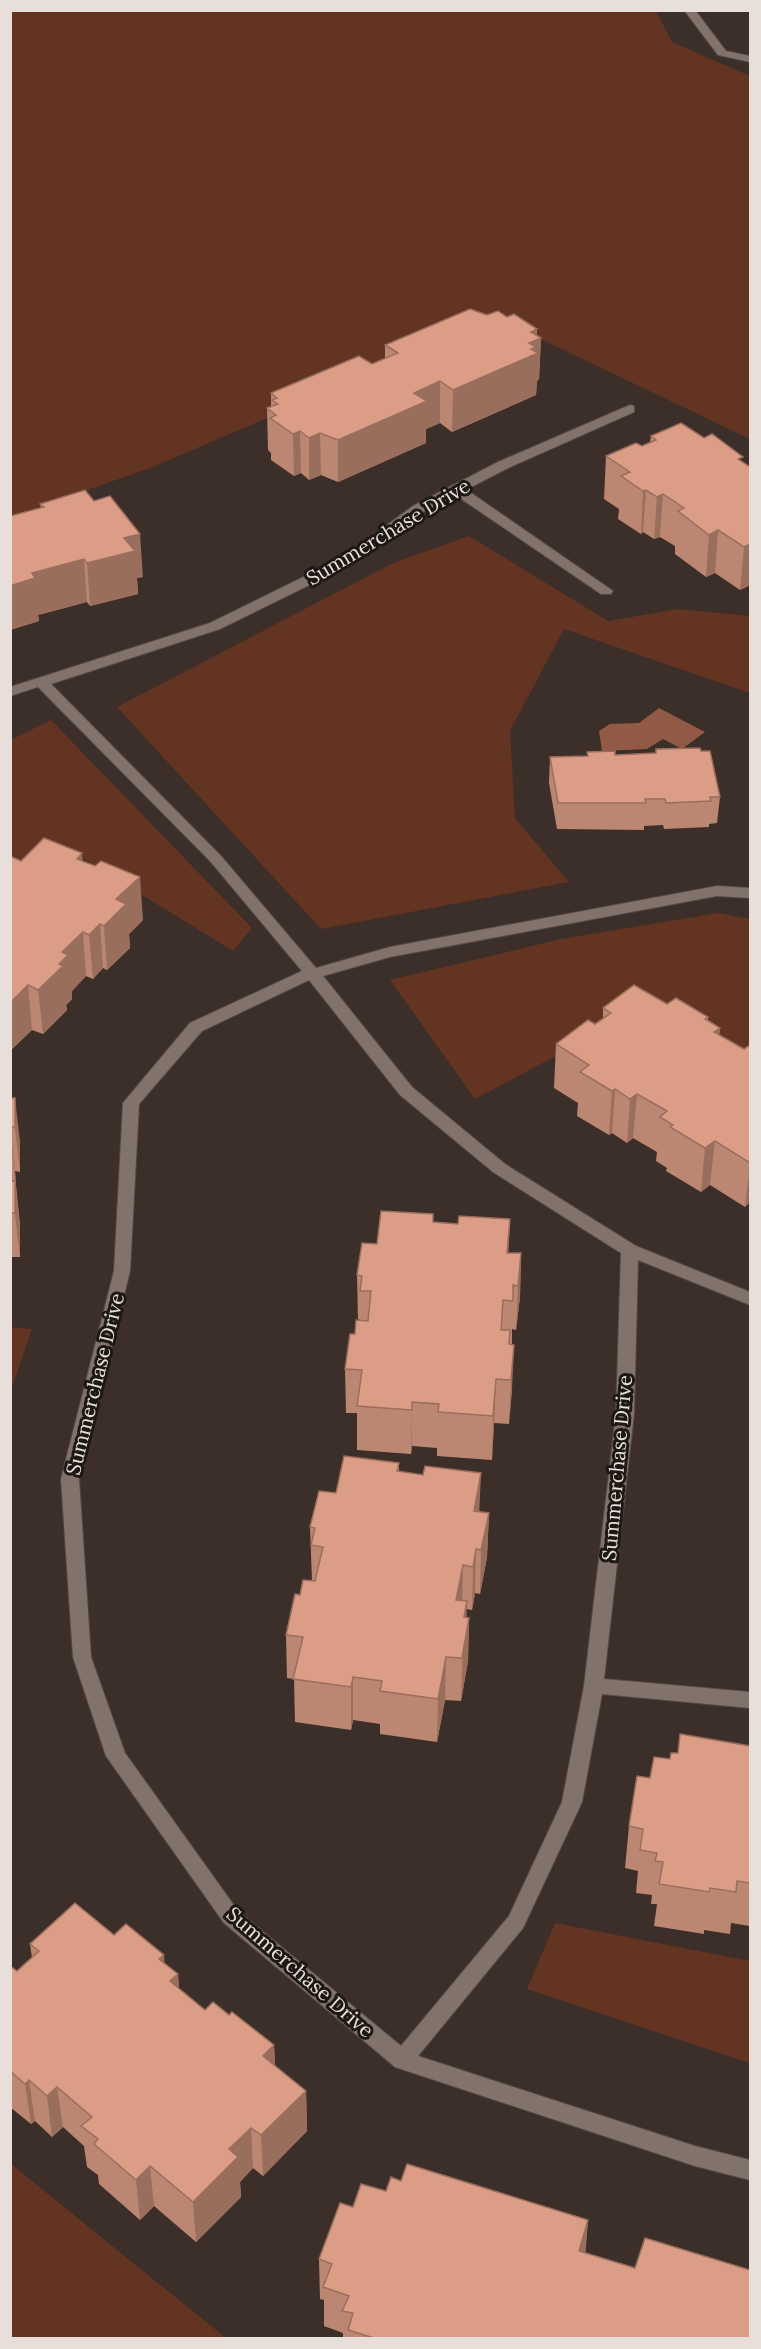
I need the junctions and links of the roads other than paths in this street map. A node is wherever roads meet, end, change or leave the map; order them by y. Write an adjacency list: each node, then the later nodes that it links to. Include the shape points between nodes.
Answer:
1 (689, 10): 2 (street, via 722,53)
2 (750, 58)
3 (630, 409): 4 (street, Summerchase Drive)
4 (456, 489): 5 (street); 6 (street, Summerchase Drive, via 418,509 347,561 215,626)
5 (606, 591)
6 (41, 682): 7 (street, Summerchase Drive); 9 (street, via 216,859)
7 (10, 692)
8 (750, 893): 9 (street, Summerchase Drive, via 706,893 390,952)
9 (313, 974): 10 (street, via 406,1091 499,1168); 14 (street, Summerchase Drive, via 297,978 196,1028 131,1103 122,1271 70,1479 82,1657 116,1756 231,1917)
10 (630, 1250): 11 (street); 12 (street, Summerchase Drive, via 625,1414)
11 (750, 1299)
12 (594, 1686): 13 (street); 14 (street, Summerchase Drive, via 572,1802 516,1922)
13 (750, 1700)
14 (402, 2060): 15 (street, Summerchase Drive, via 695,2156)
15 (750, 2170)

